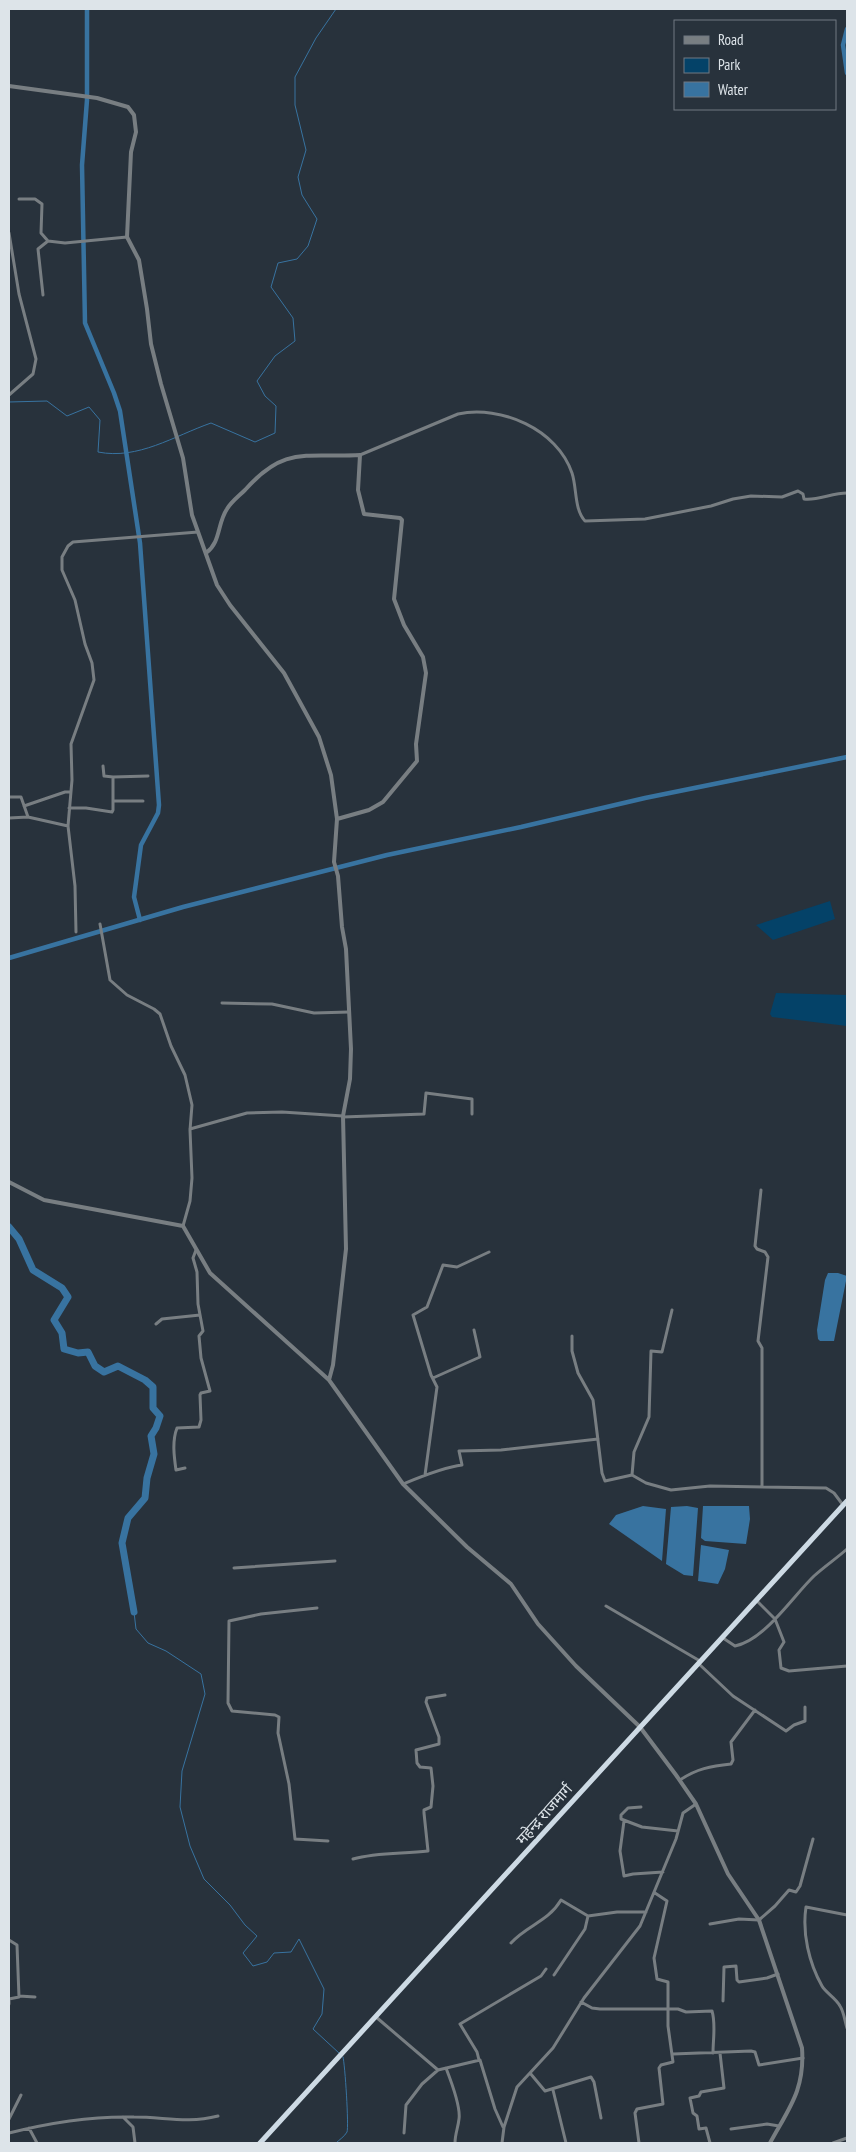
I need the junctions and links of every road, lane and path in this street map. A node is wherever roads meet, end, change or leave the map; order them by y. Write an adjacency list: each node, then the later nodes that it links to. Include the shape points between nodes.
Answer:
1 (9, 86): 4 (street, via 82,95 128,107 135,119 136,132 128,179)
2 (19, 200): 5 (street, via 35,199 42,204 41,233)
3 (9, 233): 7 (street, via 19,294 36,363 33,374)
4 (126, 237): 5 (street, via 64,244); 10 (street, via 139,260 151,344 183,458)
5 (48, 241): 6 (street, via 38,249)
6 (43, 295)
7 (9, 395)
8 (360, 455): 9 (street, via 458,414 491,413 522,421 563,454 572,473 580,513 585,521 645,519 751,496 782,497 798,491 809,500); 11 (street, via 306,455 274,463 226,510 215,543); 23 (street, via 358,490 364,514 402,520 394,599 404,625 423,657 426,673 416,765 383,802 369,810)
9 (847, 493)
10 (198, 532): 11 (street); 15 (street, via 73,542 62,557 62,570 75,600 94,671 94,680 71,744)
11 (206, 553): 23 (street, via 222,594 276,661 319,737 331,776)
12 (103, 766): 14 (street, via 104,776)
13 (148, 776): 14 (street)
14 (113, 777): 17 (street)
15 (70, 792): 19 (street); 20 (street)
16 (9, 797): 19 (street, via 20,796)
17 (113, 801): 18 (street); 20 (street, via 110,812)
18 (143, 801)
19 (24, 806): 21 (street)
20 (70, 808): 24 (street)
21 (28, 817): 22 (street); 24 (street)
22 (9, 818)
23 (337, 819): 28 (street, via 334,862 346,949)
24 (68, 826): 26 (street)
25 (100, 925): 31 (street, via 110,980 127,995 160,1014 188,1082 192,1105)
26 (76, 932)
27 (222, 1003): 28 (street, via 272,1004 314,1013)
28 (349, 1012): 30 (street, via 351,1068)
29 (472, 1114): 30 (street, via 472,1099 426,1093 424,1114)
30 (343, 1116): 31 (street, via 253,1113); 43 (street, via 346,1249)
31 (190, 1129): 34 (street, via 192,1178)
32 (9, 1182): 34 (street, via 44,1200)
33 (761, 1190): 49 (street, via 754,1246 768,1257 758,1341 762,1348)
34 (183, 1226): 35 (street)
35 (196, 1250): 38 (street, via 193,1258); 43 (street, via 210,1274)
36 (490, 1252): 42 (street, via 457,1267 443,1265 427,1307 413,1315)
37 (672, 1310): 47 (street, via 662,1352 650,1352 649,1417 634,1452)
38 (200, 1316): 39 (street, via 162,1319); 45 (street, via 203,1331 199,1336 210,1391 200,1395 199,1427 176,1428 175,1431 176,1470)
39 (156, 1324)
40 (474, 1330): 42 (street, via 480,1357)
41 (572, 1336): 44 (street, via 578,1373 593,1400)
42 (433, 1378): 46 (street, via 437,1387)
43 (329, 1380): 48 (street)
44 (598, 1439): 46 (street, via 501,1450 459,1451 462,1465); 47 (street, via 605,1481)
45 (185, 1468)
46 (425, 1475): 48 (street)
47 (632, 1475): 49 (street, via 671,1490 710,1486)
48 (403, 1484): 64 (street, via 467,1547 511,1584 538,1624 576,1666)
49 (762, 1487): 50 (street, via 826,1488)
50 (845, 1503): 54 (highway, महेन्द्र राजमार्ग)
51 (847, 1549): 57 (street, via 814,1576)
52 (334, 1561): 53 (street)
53 (234, 1568)
54 (757, 1601): 57 (street); 58 (highway, महेन्द्र राजमार्ग)
55 (606, 1606): 59 (street)
56 (317, 1608): 71 (street, via 229,1620 228,1703 232,1711 279,1718 278,1733 289,1784 295,1839)
57 (775, 1619): 58 (street, via 740,1645 735,1646); 60 (street, via 784,1642 779,1650 781,1668 789,1671)
58 (723, 1638): 59 (highway, महेन्द्र राजमार्ग)
59 (700, 1663): 63 (street, via 733,1696); 64 (highway, महेन्द्र राजमार्ग)
60 (847, 1666)
61 (445, 1695): 72 (street, via 427,1698 426,1702 439,1744 416,1750 420,1767 431,1768 431,1807 424,1810 428,1851 365,1855)
62 (805, 1707): 63 (street, via 805,1721 786,1731)
63 (755, 1710): 65 (street, via 731,1742 731,1764 695,1770)
64 (640, 1727): 65 (street); 91 (highway, महेन्द्र राजमार्ग)
65 (680, 1780): 66 (street)
66 (696, 1804): 69 (street, via 683,1813); 78 (street, via 728,1874)
67 (641, 1807): 68 (street, via 628,1808 621,1815)
68 (624, 1821): 69 (street, via 642,1828); 73 (street, via 620,1850 624,1876)
69 (678, 1831): 73 (street)
70 (813, 1839): 78 (street, via 796,1892 789,1890)
71 (328, 1841)
72 (353, 1859)
73 (663, 1872): 74 (street)
74 (655, 1893): 75 (street); 90 (street, via 667,1901 654,1958 657,1979 668,1982)
75 (646, 1912): 76 (street); 88 (street, via 640,1926)
76 (588, 1916): 81 (street, via 561,1900 554,1912 521,1931); 84 (street, via 585,1929)
77 (847, 1916): 92 (street, via 806,1907 805,1916 814,1969 823,1987 840,2006)
78 (759, 1920): 79 (street, via 739,1919); 83 (street)
79 (710, 1924)
80 (9, 1940): 85 (street, via 17,1945)
81 (511, 1943)
82 (546, 1969): 97 (street, via 541,1976 460,2024)
83 (778, 1974): 87 (street, via 739,1982 736,1966 724,1967); 96 (street, via 802,2048)
84 (554, 1975)
85 (19, 1996): 86 (street); 89 (street, via 10,1999)
86 (35, 1996)
87 (724, 2001)
88 (581, 2002): 90 (street, via 600,2009); 100 (street, via 552,2048)
89 (9, 2004)
90 (669, 2009): 93 (street, via 712,2011); 95 (street)
91 (376, 2017): 99 (street); 116 (highway, महेन्द्र राजमार्ग)
92 (847, 2028)
93 (714, 2053): 94 (street); 95 (street)
94 (720, 2053): 96 (street, via 755,2052 759,2065); 121 (street, via 724,2088 701,2092 690,2098 699,2129 706,2128)
95 (672, 2054): 120 (street, via 673,2062 659,2068 663,2104 637,2108 635,2113)
96 (802, 2058): 107 (street, via 803,2069 794,2101)
97 (479, 2060): 98 (street); 109 (street)
98 (446, 2068): 99 (street); 117 (street, via 459,2116)
99 (438, 2070): 112 (street, via 406,2105)
100 (530, 2073): 101 (street, via 544,2091); 109 (street, via 517,2087)
101 (552, 2090): 105 (street, via 591,2077); 119 (street)
102 (21, 2095): 106 (street)
103 (218, 2116): 104 (street, via 198,2121)
104 (122, 2117): 108 (street); 115 (street, via 134,2127)
105 (601, 2118)
106 (9, 2119)
107 (779, 2126): 110 (street, via 768,2124); 122 (street)
108 (29, 2128): 111 (street); 114 (street)
109 (504, 2128): 118 (street)
110 (731, 2129)
111 (9, 2133)
112 (404, 2133)
113 (847, 2138): 123 (street)
114 (37, 2143)
115 (135, 2143)
116 (260, 2143)
117 (455, 2143)
118 (502, 2143)
119 (566, 2143)
120 (639, 2143)
121 (710, 2143)
122 (770, 2143)
123 (834, 2143)

